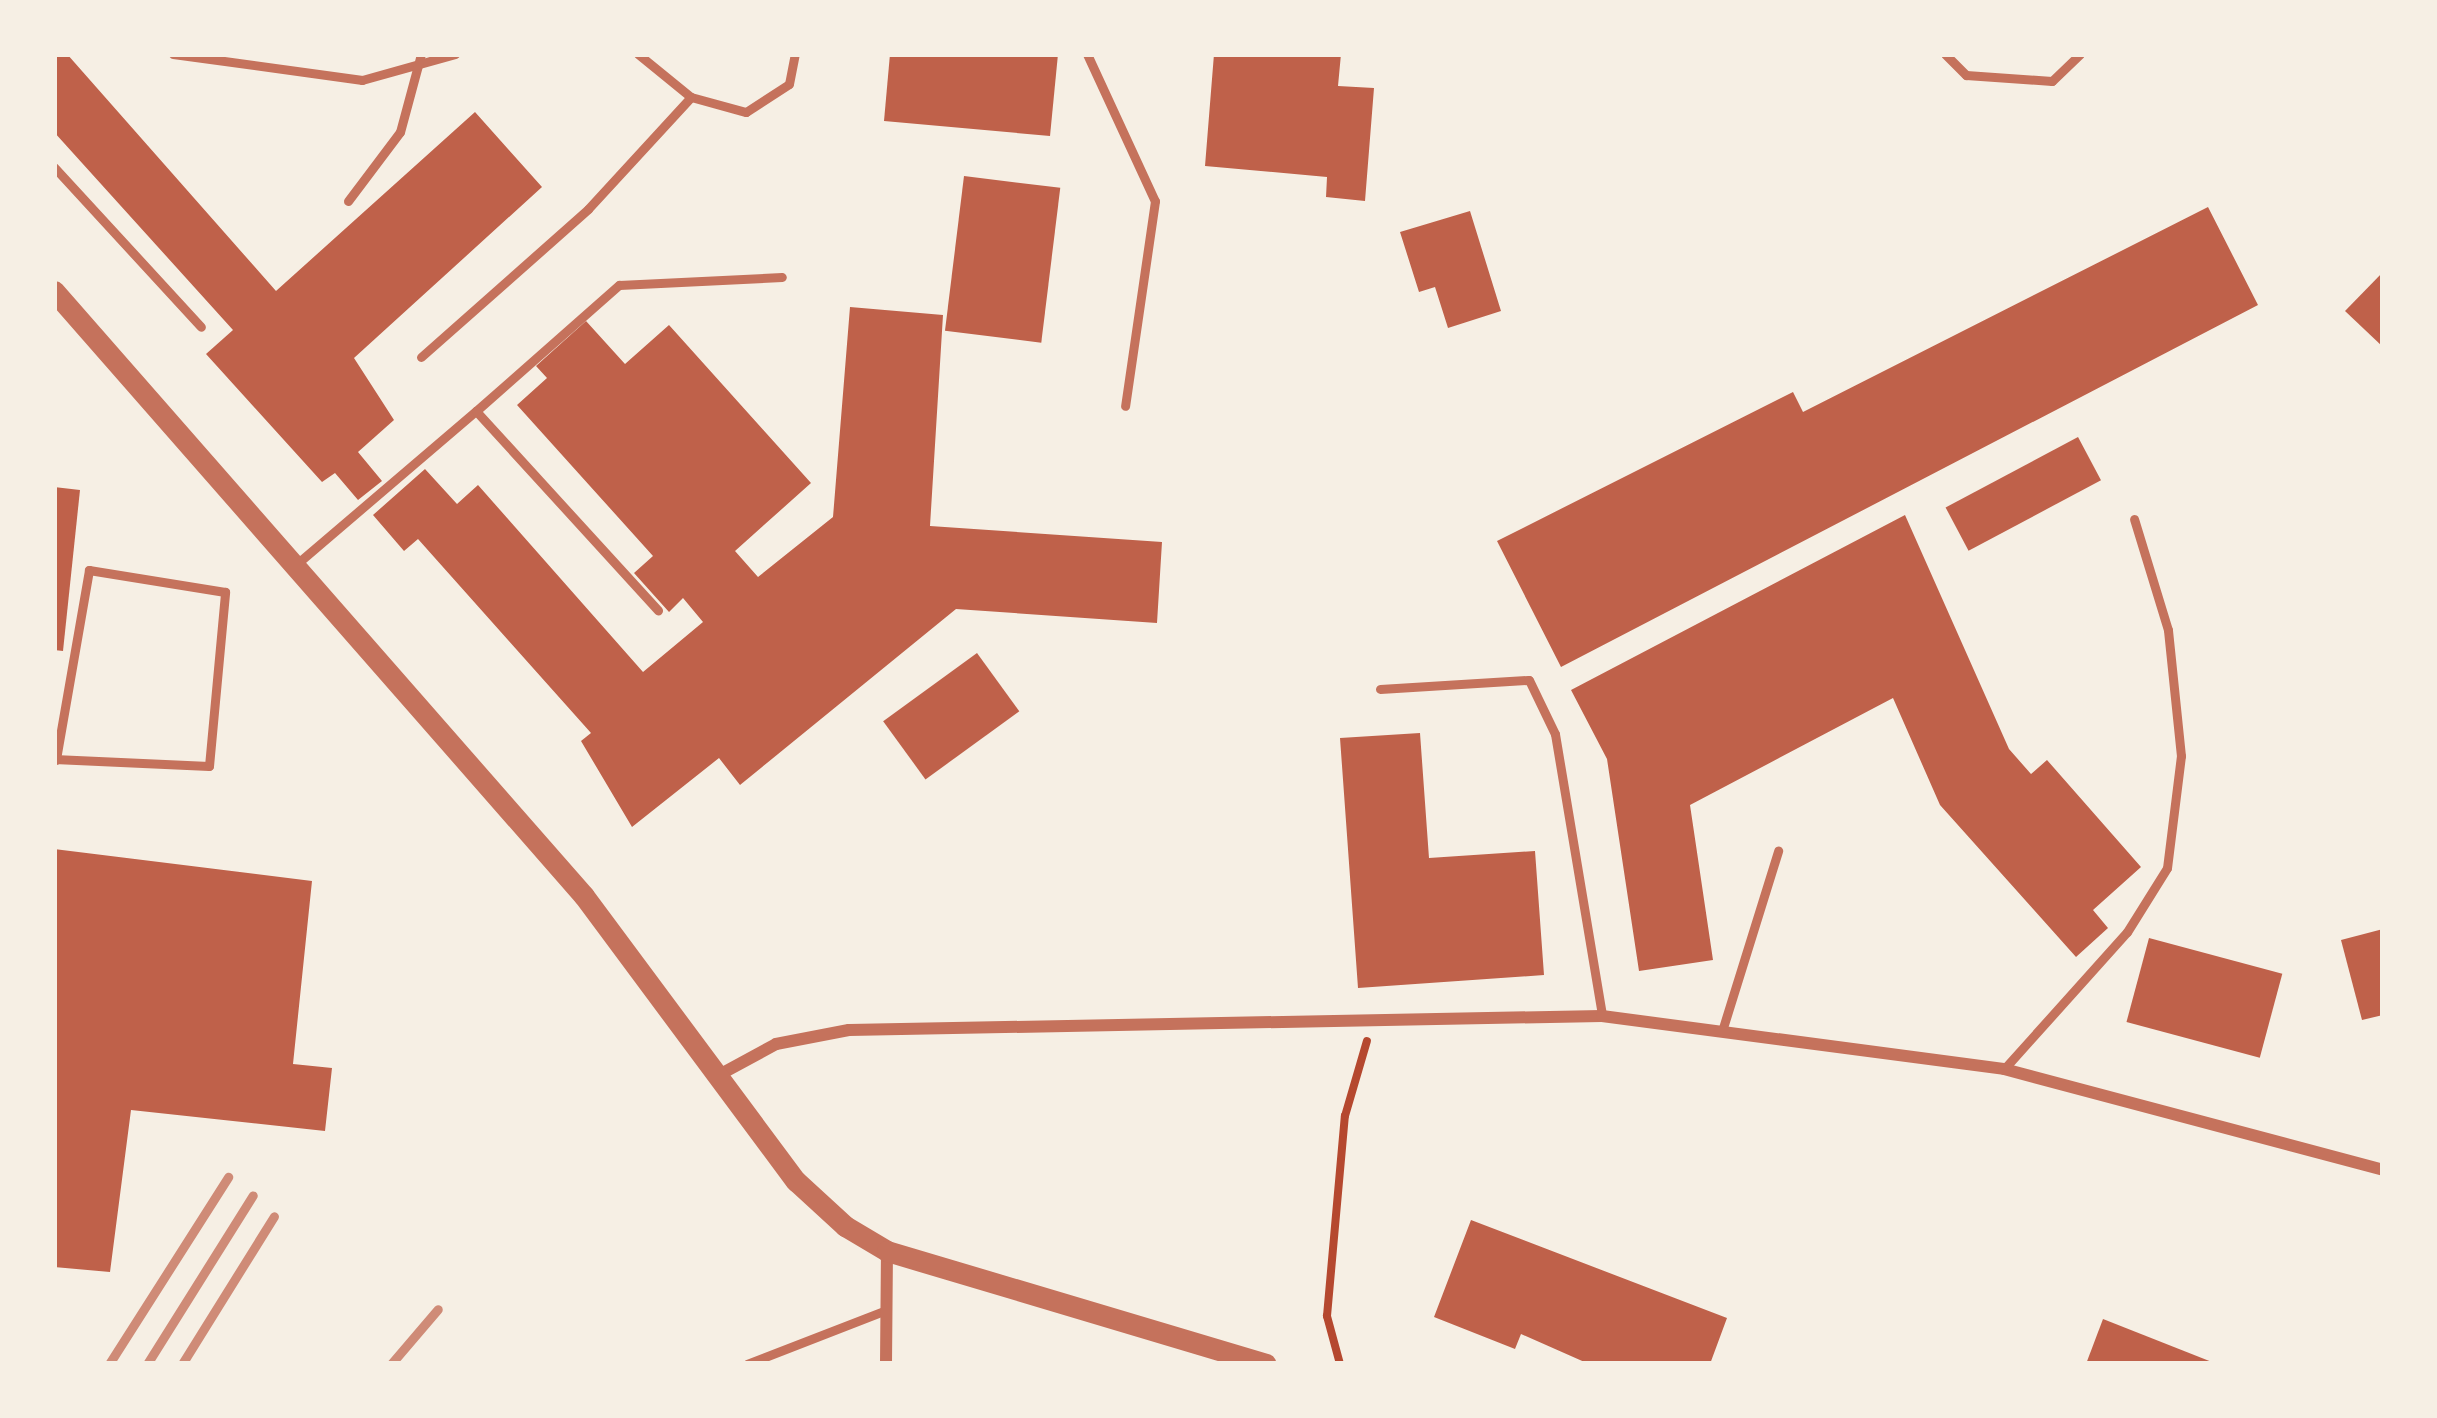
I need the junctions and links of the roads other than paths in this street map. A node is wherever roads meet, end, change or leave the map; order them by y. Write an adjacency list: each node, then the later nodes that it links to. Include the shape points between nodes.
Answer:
1 (173, 54): 9 (lane, via 362,80)
2 (421, 54): 9 (lane)
3 (455, 54): 9 (lane)
4 (638, 54): 10 (lane)
5 (795, 54): 10 (lane, via 789,84 746,112)
6 (1087, 54): 17 (lane, via 1155,201)
7 (1945, 54): 8 (lane, via 1966,75 2052,81)
8 (2080, 54)
9 (418, 71): 12 (lane, via 400,132)
10 (691, 97): 16 (lane, via 588,209)
11 (54, 166): 15 (lane)
12 (348, 201)
13 (782, 277): 18 (lane, via 619,285)
14 (54, 291): 20 (street)
15 (201, 327)
16 (421, 357)
17 (1126, 406)
18 (476, 411): 20 (lane); 21 (lane)
19 (2134, 519): 27 (lane, via 2168,630 2179,735 2167,868 2127,932)
20 (299, 562): 28 (street)
21 (658, 610)
22 (1379, 689): 25 (lane, via 1529,680 1555,734)
23 (55, 760): 23 (lane, via 209,766 226,592 89,570)
24 (1778, 851): 26 (lane)
25 (1602, 1016): 26 (street); 28 (street, via 848,1030 776,1045)
26 (1722, 1031): 27 (street)
27 (2004, 1069): 29 (street)
28 (719, 1075): 30 (street, via 796,1181)
29 (2383, 1170)
30 (887, 1251): 31 (street); 34 (street)
31 (886, 1310): 32 (lane); 33 (street)
32 (747, 1364)
33 (886, 1364)
34 (1264, 1364)

